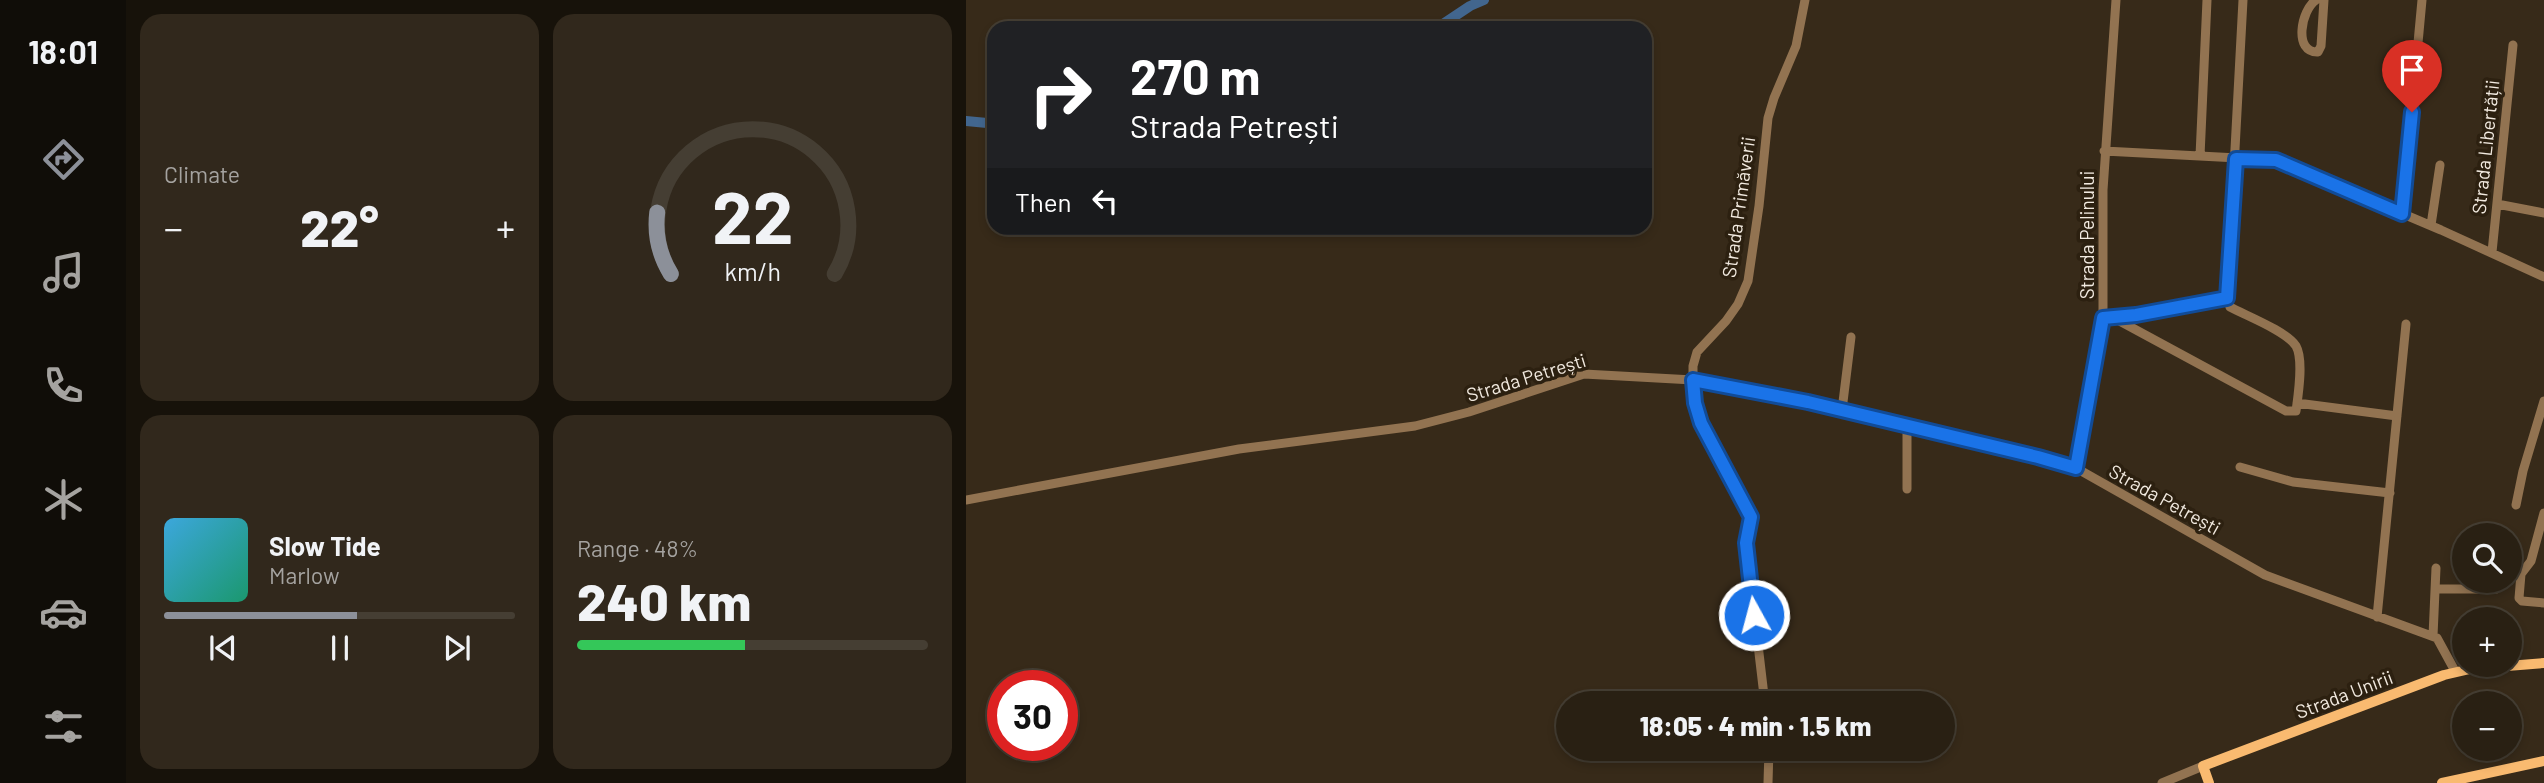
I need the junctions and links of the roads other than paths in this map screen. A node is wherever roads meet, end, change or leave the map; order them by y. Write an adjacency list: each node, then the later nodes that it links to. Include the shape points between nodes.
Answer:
1 (1805, 0): 23 (street, Strada Primăverii, via 1796,46 1768,118 1748,281 1726,321 1697,352)
2 (2116, 0): 9 (street, Strada Pelinului)
3 (2207, 0): 10 (street)
4 (2243, 0): 11 (street)
5 (2316, 0): 6 (street, via 2305,12 2304,46 2313,52 2321,46)
6 (2324, 0)
7 (2422, 0): 15 (street)
8 (2513, 45): 13 (street, Strada Libertății)
9 (2104, 151): 10 (street); 20 (street, Strada Pelinului)
10 (2200, 156): 11 (street)
11 (2236, 159): 15 (street, via 2276,160); 19 (street)
12 (2440, 165): 16 (street)
13 (2497, 204): 14 (street); 17 (street, Strada Libertății)
14 (2544, 213)
15 (2402, 214): 16 (street)
16 (2431, 225): 17 (street)
17 (2492, 252): 18 (street)
18 (2544, 277)
19 (2227, 298): 20 (street); 25 (street, via 2230,307 2296,346 2300,358)
20 (2108, 318): 25 (street, via 2291,413); 30 (street, Strada Pelinului)
21 (2406, 324): 27 (street)
22 (1851, 337): 26 (street)
23 (1693, 380): 26 (street, Strada Petrești); 33 (street, Strada Petrești, via 1584,374 1415,426 1239,449); 46 (street, Strada Primăverii, via 1701,423 1751,517 1746,543)
24 (2544, 401): 34 (street)
25 (2297, 403): 27 (street)
26 (1842, 410): 28 (street, Strada Petrești)
27 (2397, 416): 32 (street)
28 (1908, 426): 30 (street, Strada Petrești); 31 (street)
29 (2241, 467): 32 (street, via 2293,482)
30 (2076, 468): 40 (street, Strada Petrești, via 2265,575)
31 (1907, 489)
32 (2390, 493): 40 (street)
33 (966, 500)
34 (2516, 505)
35 (2544, 513): 39 (street, via 2531,561 2521,574 2519,598)
36 (2436, 568): 37 (street)
37 (2435, 589): 38 (street); 41 (street)
38 (2452, 589)
39 (2544, 603)
40 (2377, 617): 41 (street, Strada Petrești)
41 (2433, 636): 43 (street)
42 (2544, 663): 44 (main road, Strada Unirii)
43 (2452, 665)
44 (2522, 665)
45 (2452, 672): 49 (main road, Strada Unirii)
46 (1763, 691)
47 (1769, 761): 50 (street)
48 (2544, 761): 53 (main road)
49 (2203, 766): 51 (street, Strada Unirii); 52 (main road)
50 (1768, 783)
51 (2162, 783)
52 (2208, 783)
53 (2442, 783)

